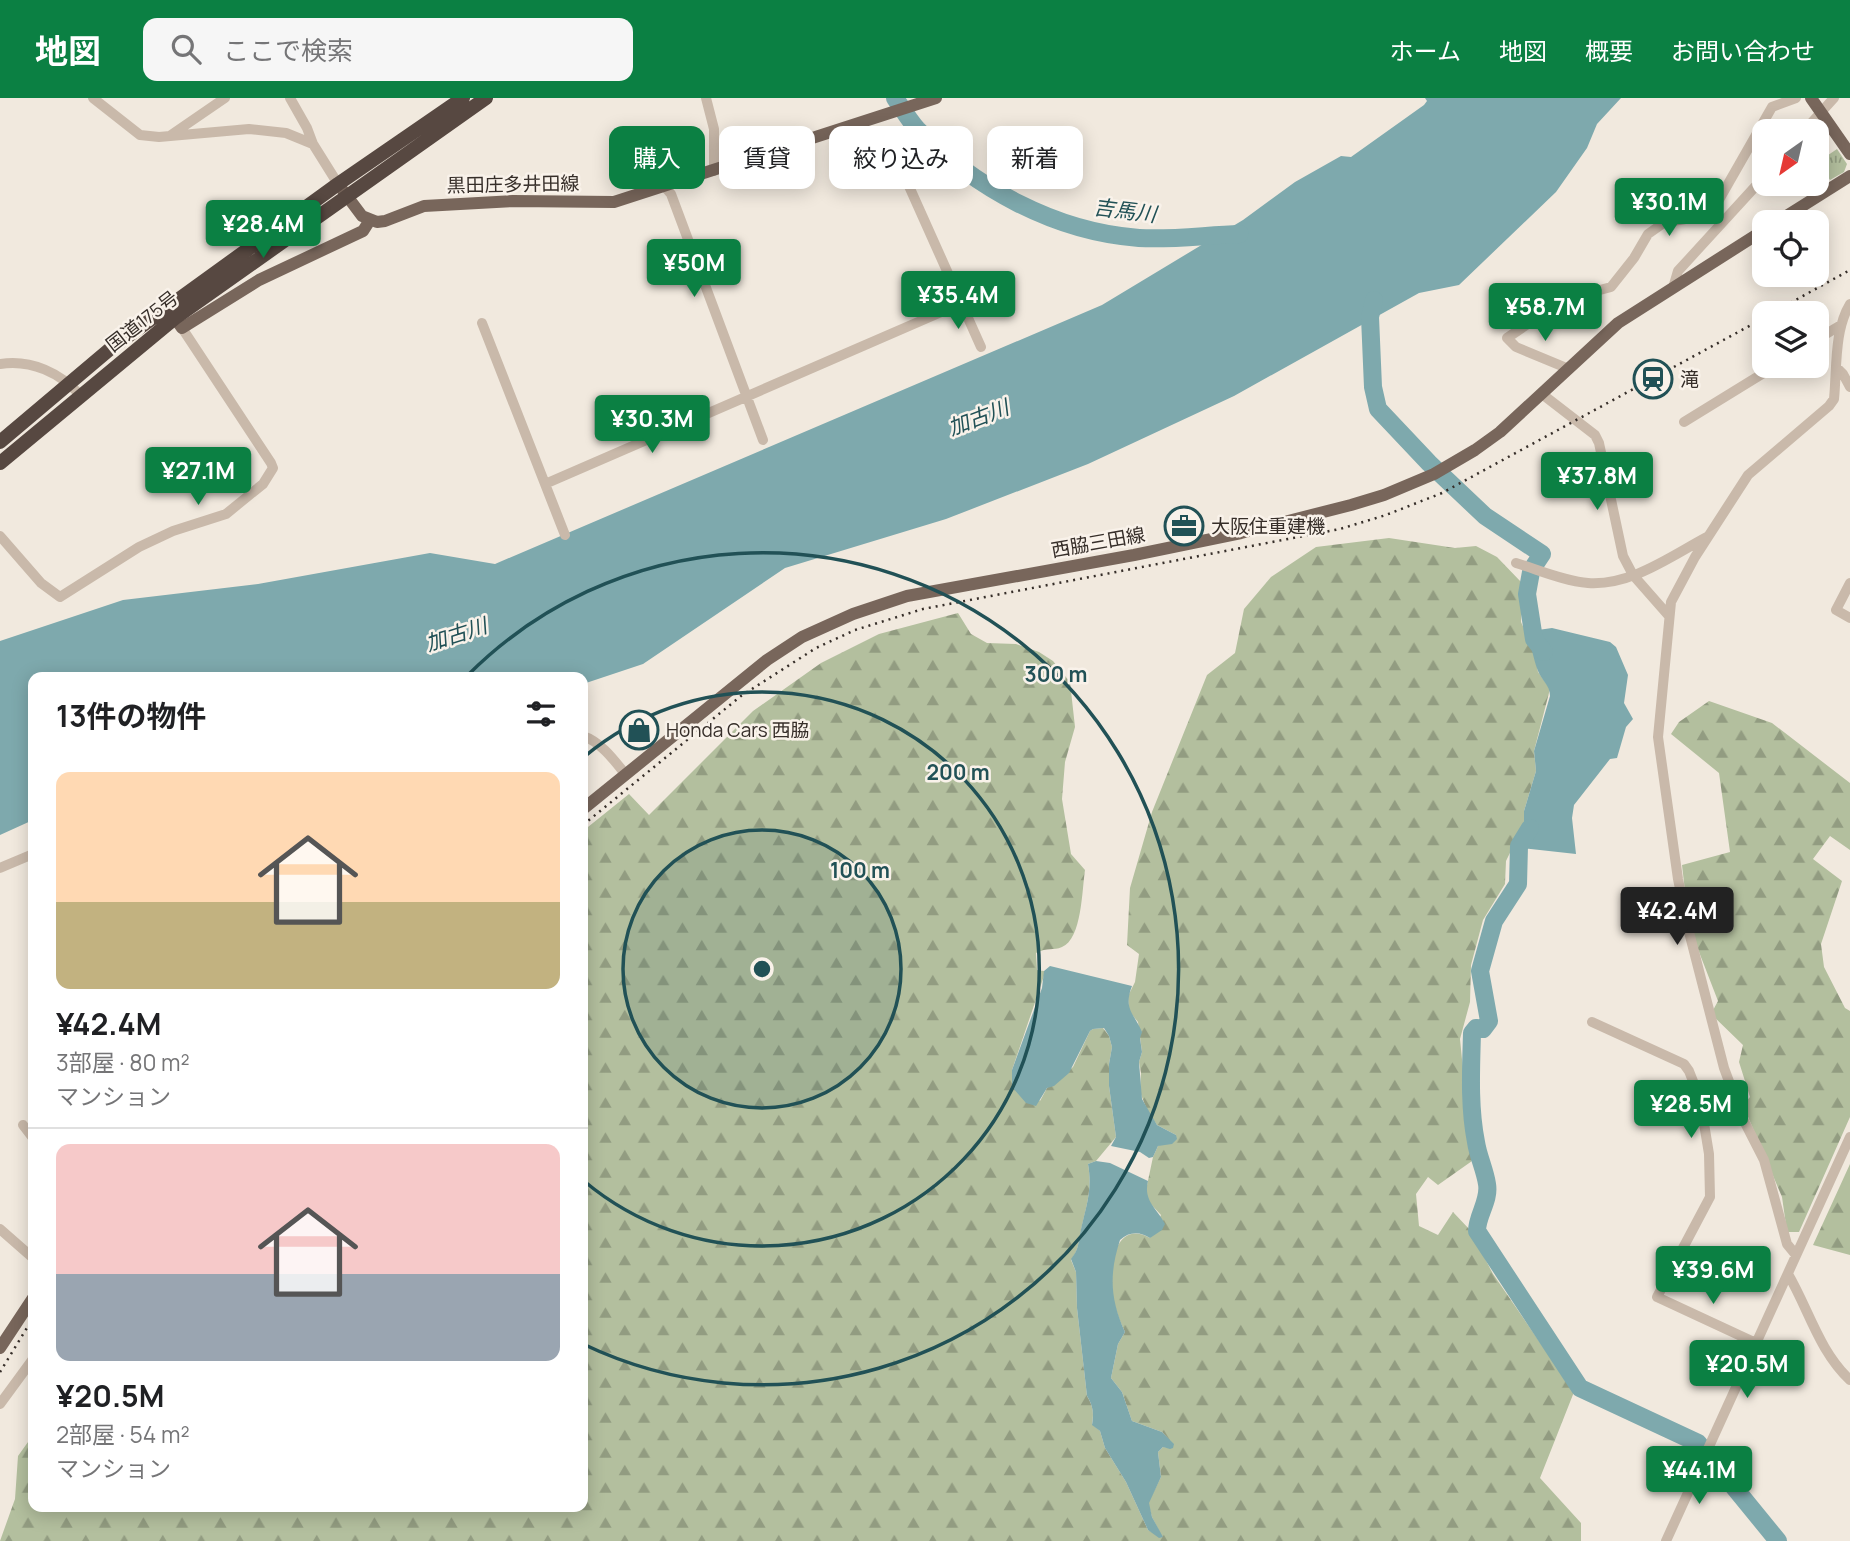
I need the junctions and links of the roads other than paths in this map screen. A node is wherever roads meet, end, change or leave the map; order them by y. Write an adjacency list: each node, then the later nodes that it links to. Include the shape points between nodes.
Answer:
1 (93, 98): 13 (street, via 140,135)
2 (225, 98): 13 (street)
3 (290, 98): 14 (street)
4 (463, 98): 22 (highway, 国道175号)
5 (486, 98): 22 (highway, 国道175号)
6 (706, 98): 16 (street, via 714,129)
7 (936, 98): 16 (main road, 黒田庄多井田線)
8 (1796, 98): 37 (street, via 1772,107 1712,212 1665,222 1648,234 1611,287 1563,300 1507,338 1516,347)
9 (1811, 98): 11 (main road)
10 (1833, 98): 11 (street)
11 (1821, 113): 12 (street); 15 (main road)
12 (1815, 119)
13 (170, 136): 14 (street, via 250,129 286,133)
14 (313, 144): 22 (street)
15 (1850, 153)
16 (714, 171): 17 (main road, 黒田庄多井田線)
17 (705, 174)
18 (1850, 176): 24 (main road)
19 (658, 189): 25 (main road, 黒田庄多井田線, via 614,202 424,206 385,221)
20 (667, 189): 43 (street)
21 (910, 189): 28 (street)
22 (342, 190): 25 (main road); 30 (highway, 国道175号); 39 (highway, 国道175号, via 138,328)
23 (1752, 190): 27 (street, via 1678,271)
24 (1796, 210)
25 (370, 220): 30 (main road, 黒田庄多井田線, via 363,231)
26 (1752, 238): 27 (main road, 西脇三田線)
27 (1672, 288): 37 (main road, 西脇三田線, via 1618,323)
28 (962, 303): 34 (street); 43 (street)
29 (1850, 304): 32 (street)
30 (178, 323): 42 (highway, 国道175号); 50 (street, via 274,468 263,484 226,514 139,547 60,597 41,583)
31 (482, 323): 48 (street)
32 (1841, 325): 33 (street); 36 (street)
33 (1829, 332)
34 (981, 347)
35 (0, 364): 39 (street, via 37,367)
36 (1837, 368): 40 (street); 51 (street, via 1829,406 1748,475)
37 (1569, 369): 41 (main road, 西脇三田線)
38 (1756, 378): 44 (street)
39 (70, 383): 42 (street); 46 (highway, 国道175号)
40 (1850, 387)
41 (1542, 394): 53 (street, via 1595,435 1623,556); 58 (main road, 西脇三田線, via 1500,432 1439,471 1384,495 1241,533 907,596 853,614 802,637 767,660)
42 (81, 396): 47 (highway, 国道175号)
43 (747, 397): 45 (street); 48 (street)
44 (1684, 422)
45 (763, 440)
46 (0, 442)
47 (0, 463)
48 (545, 484): 49 (street)
49 (565, 535)
50 (0, 536)
51 (1708, 536): 53 (street); 55 (street, via 1671,602)
52 (1516, 563): 53 (street, via 1590,583)
53 (1633, 575): 55 (street)
54 (1850, 583): 56 (street, via 1836,611)
55 (1669, 616): 68 (street, via 1658,737 1678,879 1724,1068 1764,1160 1787,1244)
56 (1850, 618)
57 (588, 738): 58 (street)
58 (626, 775): 59 (main road, 西脇三田線)
59 (588, 805)
60 (28, 856): 61 (street)
61 (0, 868)
62 (1592, 1022): 72 (street, via 1684,1064 1700,1098 1710,1197 1657,1297)
63 (23, 1125): 64 (street)
64 (28, 1132)
65 (1850, 1137): 68 (street)
66 (0, 1230): 67 (street)
67 (28, 1254)
68 (1796, 1255): 69 (street)
69 (1788, 1274): 72 (street); 74 (street, via 1820,1341)
70 (28, 1305): 71 (main road)
71 (2, 1341)
72 (1756, 1343): 76 (street)
73 (28, 1366): 75 (street)
74 (1850, 1380)
75 (0, 1404)
76 (1665, 1541)

